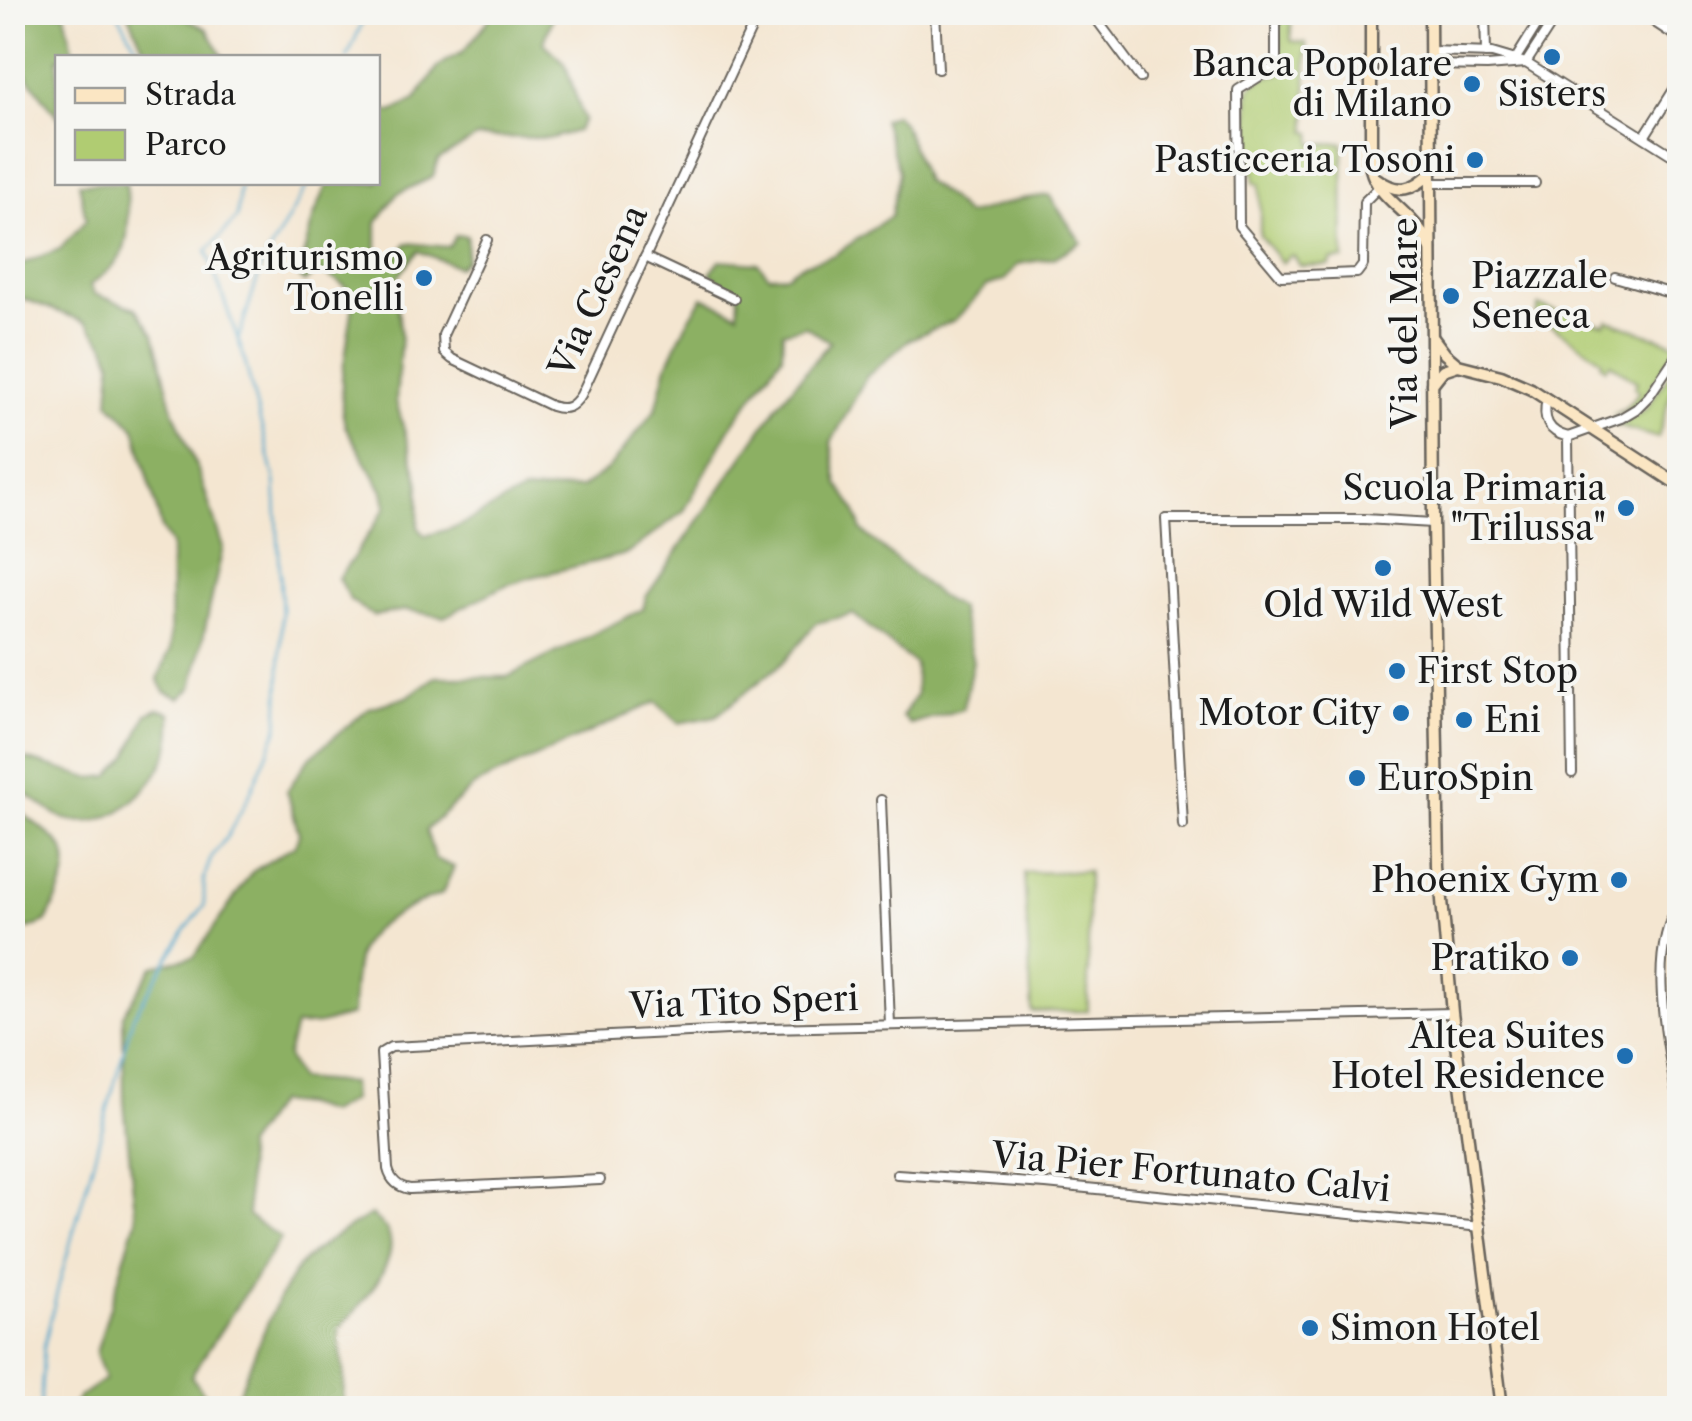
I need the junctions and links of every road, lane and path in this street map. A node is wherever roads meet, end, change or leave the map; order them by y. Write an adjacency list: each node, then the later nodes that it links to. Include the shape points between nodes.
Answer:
1 (759, 12): 31 (street, Via Cesena)
2 (935, 12): 17 (street)
3 (1090, 12): 18 (street)
4 (1276, 12): 25 (street, via 1276,66 1238,90 1239,226 1281,276 1357,273 1363,265 1364,202)
5 (1371, 12): 22 (main road)
6 (1430, 12): 12 (main road, Via del Mare)
7 (1486, 12): 13 (street)
8 (1545, 12): 14 (street)
9 (1559, 12): 15 (street)
10 (1638, 12): 11 (street)
11 (1680, 39)
12 (1430, 51): 13 (street); 16 (main road, Via del Mare)
13 (1486, 52): 14 (street)
14 (1515, 60): 15 (street)
15 (1526, 64): 16 (street); 20 (street)
16 (1430, 65): 23 (main road, Via del Mare)
17 (938, 69)
18 (1140, 78)
19 (1680, 80): 20 (street)
20 (1644, 137): 21 (street)
21 (1680, 160)
22 (1373, 176): 23 (main road, via 1403,190); 25 (main road)
23 (1431, 178): 24 (street); 26 (main road, Via del Mare)
24 (1535, 183)
25 (1378, 188): 27 (main road)
26 (1432, 204): 27 (main road); 28 (main road, Via del Mare)
27 (1412, 220): 28 (main road); 30 (main road)
28 (1432, 227): 30 (main road, Via del Mare)
29 (487, 240): 31 (street, Via Cesena, via 442,348 452,359 562,409 581,394)
30 (1432, 250): 35 (main road, Via del Mare)
31 (646, 256): 34 (street)
32 (1615, 277): 33 (street)
33 (1680, 296)
34 (734, 299)
35 (1433, 337): 37 (main road); 38 (main road, Via del Mare)
36 (1680, 350): 40 (street, via 1641,406)
37 (1458, 364): 38 (main road); 39 (main road, via 1509,378)
38 (1432, 384): 43 (main road, Via del Mare)
39 (1547, 399): 40 (main road); 41 (street, via 1549,426)
40 (1592, 428): 41 (street); 42 (main road)
41 (1568, 438): 44 (street)
42 (1680, 486)
43 (1434, 523): 46 (street, via 1166,520); 48 (main road, Via del Mare, via 1438,841)
44 (1572, 773)
45 (881, 800): 49 (street)
46 (1183, 826)
47 (1680, 902): 50 (street, via 1661,956)
48 (1452, 1012): 49 (street, Via Tito Speri); 53 (main road, Via del Mare)
49 (890, 1025): 52 (street, Via Tito Speri, via 391,1046 381,1053 388,1169 401,1187)
50 (1679, 1115)
51 (897, 1174): 53 (street, Via Pier Fortunato Calvi)
52 (600, 1180)
53 (1481, 1227): 54 (main road, Via del Mare)
54 (1502, 1408)

